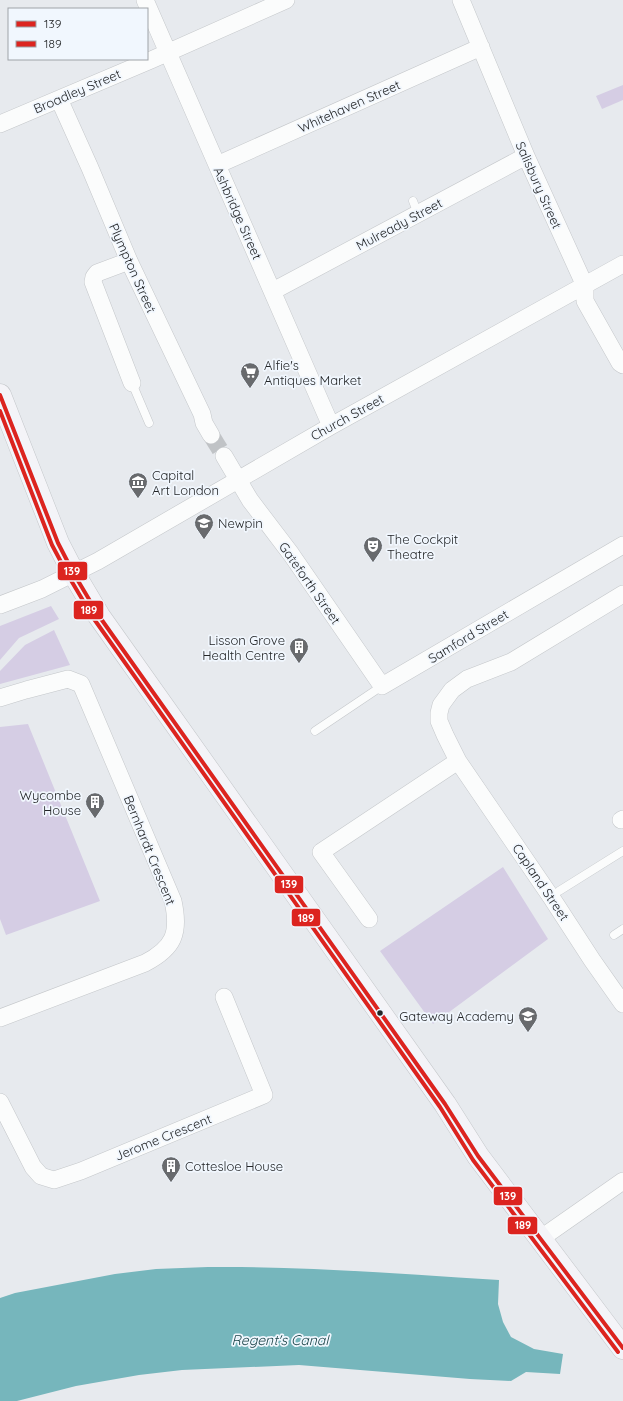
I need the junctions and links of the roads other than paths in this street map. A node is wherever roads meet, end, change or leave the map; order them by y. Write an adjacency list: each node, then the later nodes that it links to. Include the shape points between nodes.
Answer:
1 (145, 0): 5 (street, Ashbridge Street)
2 (286, 0): 5 (street, Broadley Street)
3 (461, 0): 4 (street, Salisbury Street)
4 (481, 47): 8 (street, Salisbury Street); 9 (street, Whitehaven Street)
5 (168, 52): 6 (street, Broadley Street); 9 (street, Ashbridge Street)
6 (59, 99): 7 (street, Broadley Street); 10 (street, Plympton Street)
7 (0, 124)
8 (526, 156): 12 (street, Salisbury Street); 13 (street, Mulready Street, via 416,207)
9 (218, 165): 13 (street, Ashbridge Street)
10 (129, 261): 15 (street, via 97,273 93,282); 19 (street, Plympton Street)
11 (623, 264): 12 (street, Church Street)
12 (585, 286): 14 (street, Salisbury Street, via 585,301); 18 (street, Church Street)
13 (273, 291): 18 (street, Ashbridge Street)
14 (623, 365)
15 (132, 384): 17 (lane)
16 (0, 395): 23 (main road, via 52,530)
17 (149, 423)
18 (332, 426): 21 (street, Church Street)
19 (211, 435)
20 (224, 456): 21 (street)
21 (238, 479): 23 (street, Church Street); 26 (street, Gateforth Street, via 250,500)
22 (623, 545): 26 (street, Samford Street)
23 (74, 574): 25 (street, Church Street); 40 (main road, via 99,616 445,1104 478,1156)
24 (623, 594): 29 (street, Capland Street, via 511,662 467,679 452,690 442,705 439,721)
25 (0, 605)
26 (382, 686): 28 (lane, Samford Street)
27 (0, 698): 37 (street, Bernhardt Crescent, via 68,679 81,684 173,900 177,924 168,947 145,963)
28 (315, 731)
29 (458, 761): 32 (street, via 321,852); 36 (street, Capland Street)
30 (623, 851): 31 (lane)
31 (559, 891)
32 (369, 919)
33 (623, 929): 34 (lane)
34 (614, 935)
35 (224, 997): 38 (street, Jerome Crescent, via 264,1096 54,1180 42,1176 33,1167)
36 (623, 1004)
37 (0, 1018)
38 (0, 1102)
39 (623, 1181): 40 (street)
40 (540, 1239): 41 (main road)
41 (623, 1348)

